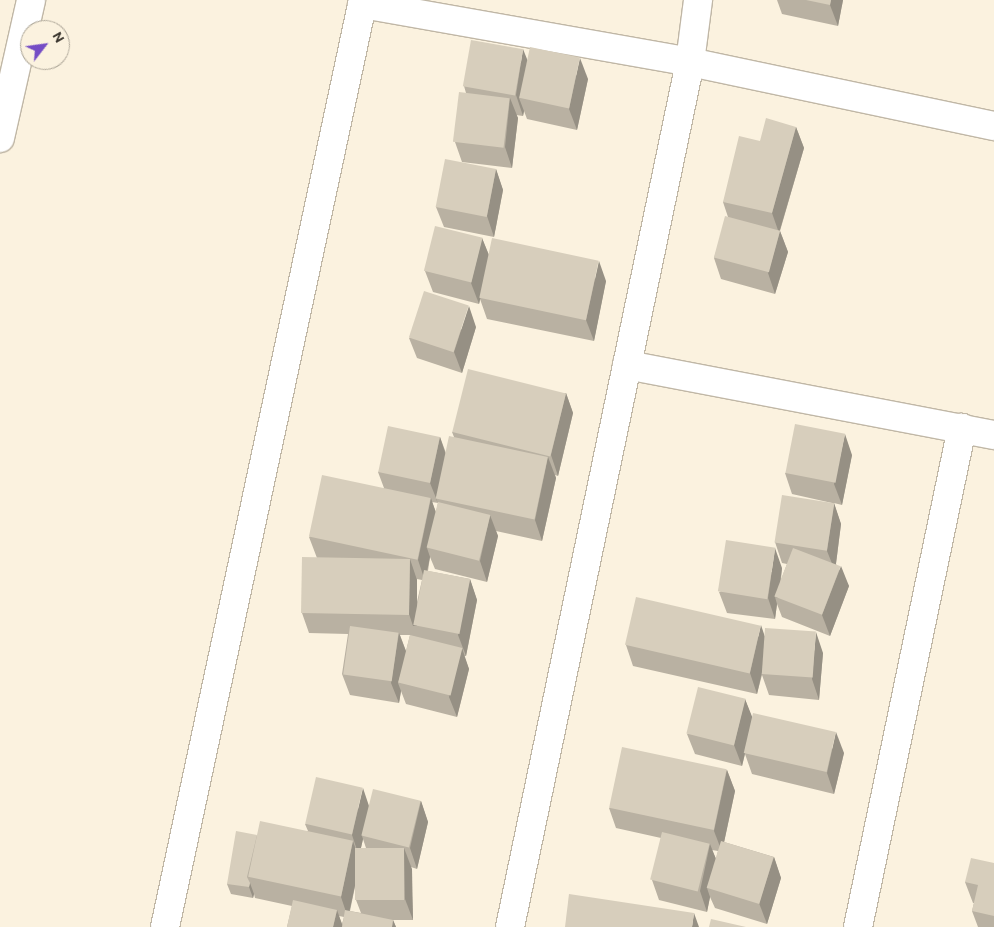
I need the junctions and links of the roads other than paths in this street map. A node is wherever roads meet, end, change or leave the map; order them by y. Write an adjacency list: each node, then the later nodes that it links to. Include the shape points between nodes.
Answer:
1 (31, 0): 6 (street)
2 (698, 0): 4 (street)
3 (362, 2): 4 (street); 10 (street)
4 (690, 62): 5 (street); 7 (street)
5 (994, 126)
6 (0, 138)
7 (627, 365): 8 (street); 11 (street)
8 (962, 428): 9 (street); 12 (street)
9 (994, 435)
10 (165, 927)
11 (510, 927)
12 (858, 927)

